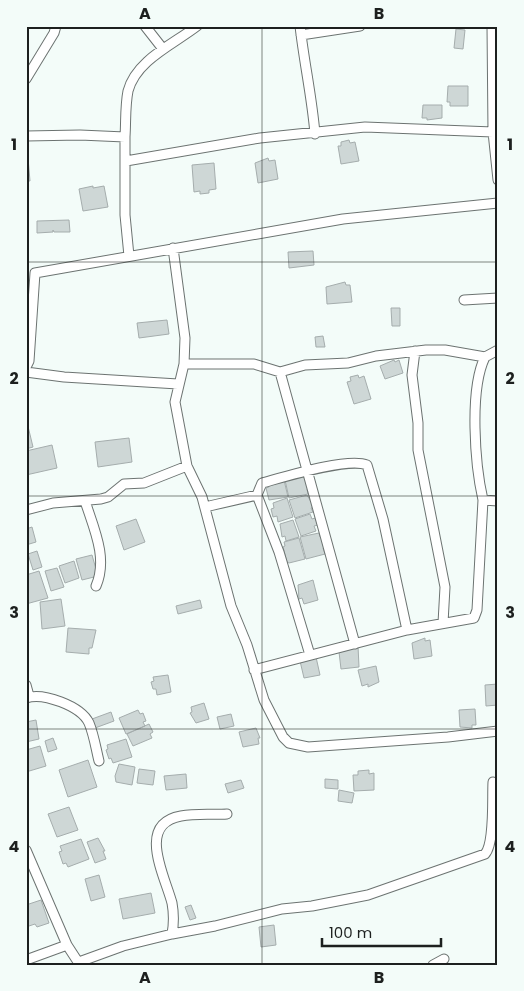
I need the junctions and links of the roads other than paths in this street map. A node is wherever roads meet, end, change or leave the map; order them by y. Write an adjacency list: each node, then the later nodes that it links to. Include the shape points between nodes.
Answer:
1 (56, 26): 8 (street)
2 (145, 26): 7 (street)
3 (197, 26): 7 (street)
4 (360, 26): 6 (street)
5 (492, 26): 9 (street)
6 (300, 31): 11 (street)
7 (163, 50): 13 (street, via 143,66 129,89)
8 (26, 78)
9 (496, 101): 10 (street)
10 (493, 132): 11 (street, via 365,127); 15 (street)
11 (315, 134): 14 (street, via 260,138)
12 (26, 136): 13 (street, via 80,134)
13 (125, 137): 14 (street)
14 (126, 161): 18 (street, via 125,215)
15 (498, 180)
16 (498, 203): 17 (street, via 343,219)
17 (173, 248): 18 (street); 25 (street, via 186,338)
18 (129, 256): 19 (street)
19 (30, 273): 26 (street, via 30,352)
20 (498, 298): 21 (street)
21 (464, 300)
22 (498, 350): 24 (street)
23 (415, 351): 24 (street, via 445,350); 28 (street, via 348,363 305,365); 39 (street, via 412,375 418,450 445,587)
24 (485, 357): 33 (street, via 477,377 476,426)
25 (184, 364): 28 (street, via 254,364); 29 (street)
26 (26, 367)
27 (26, 372): 29 (street)
28 (280, 372): 31 (street)
29 (178, 384): 30 (street, via 174,402)
30 (187, 466): 34 (street, via 144,483 124,484 108,497); 36 (street)
31 (308, 471): 32 (street, via 262,482); 40 (street, via 345,464 367,465 384,519); 41 (street)
32 (257, 495): 36 (street); 42 (street, via 279,552)
33 (483, 500): 35 (street); 39 (street, via 477,613 474,618)
34 (85, 501): 37 (street, via 53,503); 38 (street, via 100,548 101,573)
35 (498, 501)
36 (205, 507): 43 (street, via 231,606)
37 (26, 510)
38 (96, 586)
39 (443, 623): 40 (street)
40 (407, 630): 41 (street)
41 (355, 644): 42 (street)
42 (310, 655): 43 (street)
43 (254, 670): 46 (street, via 264,700 289,743 308,747)
44 (26, 685): 45 (street)
45 (28, 697): 47 (street, via 59,700 88,721)
46 (498, 731)
47 (99, 762)
48 (493, 782): 51 (street, via 491,833 485,854 368,895 282,909 201,930)
49 (228, 814): 51 (street, via 180,816 165,822 156,834 156,850 174,917)
50 (26, 850): 52 (street)
51 (172, 934): 55 (street, via 123,946)
52 (67, 945): 54 (street); 55 (street)
53 (444, 958): 56 (street)
54 (26, 960)
55 (80, 964)
56 (433, 965)

